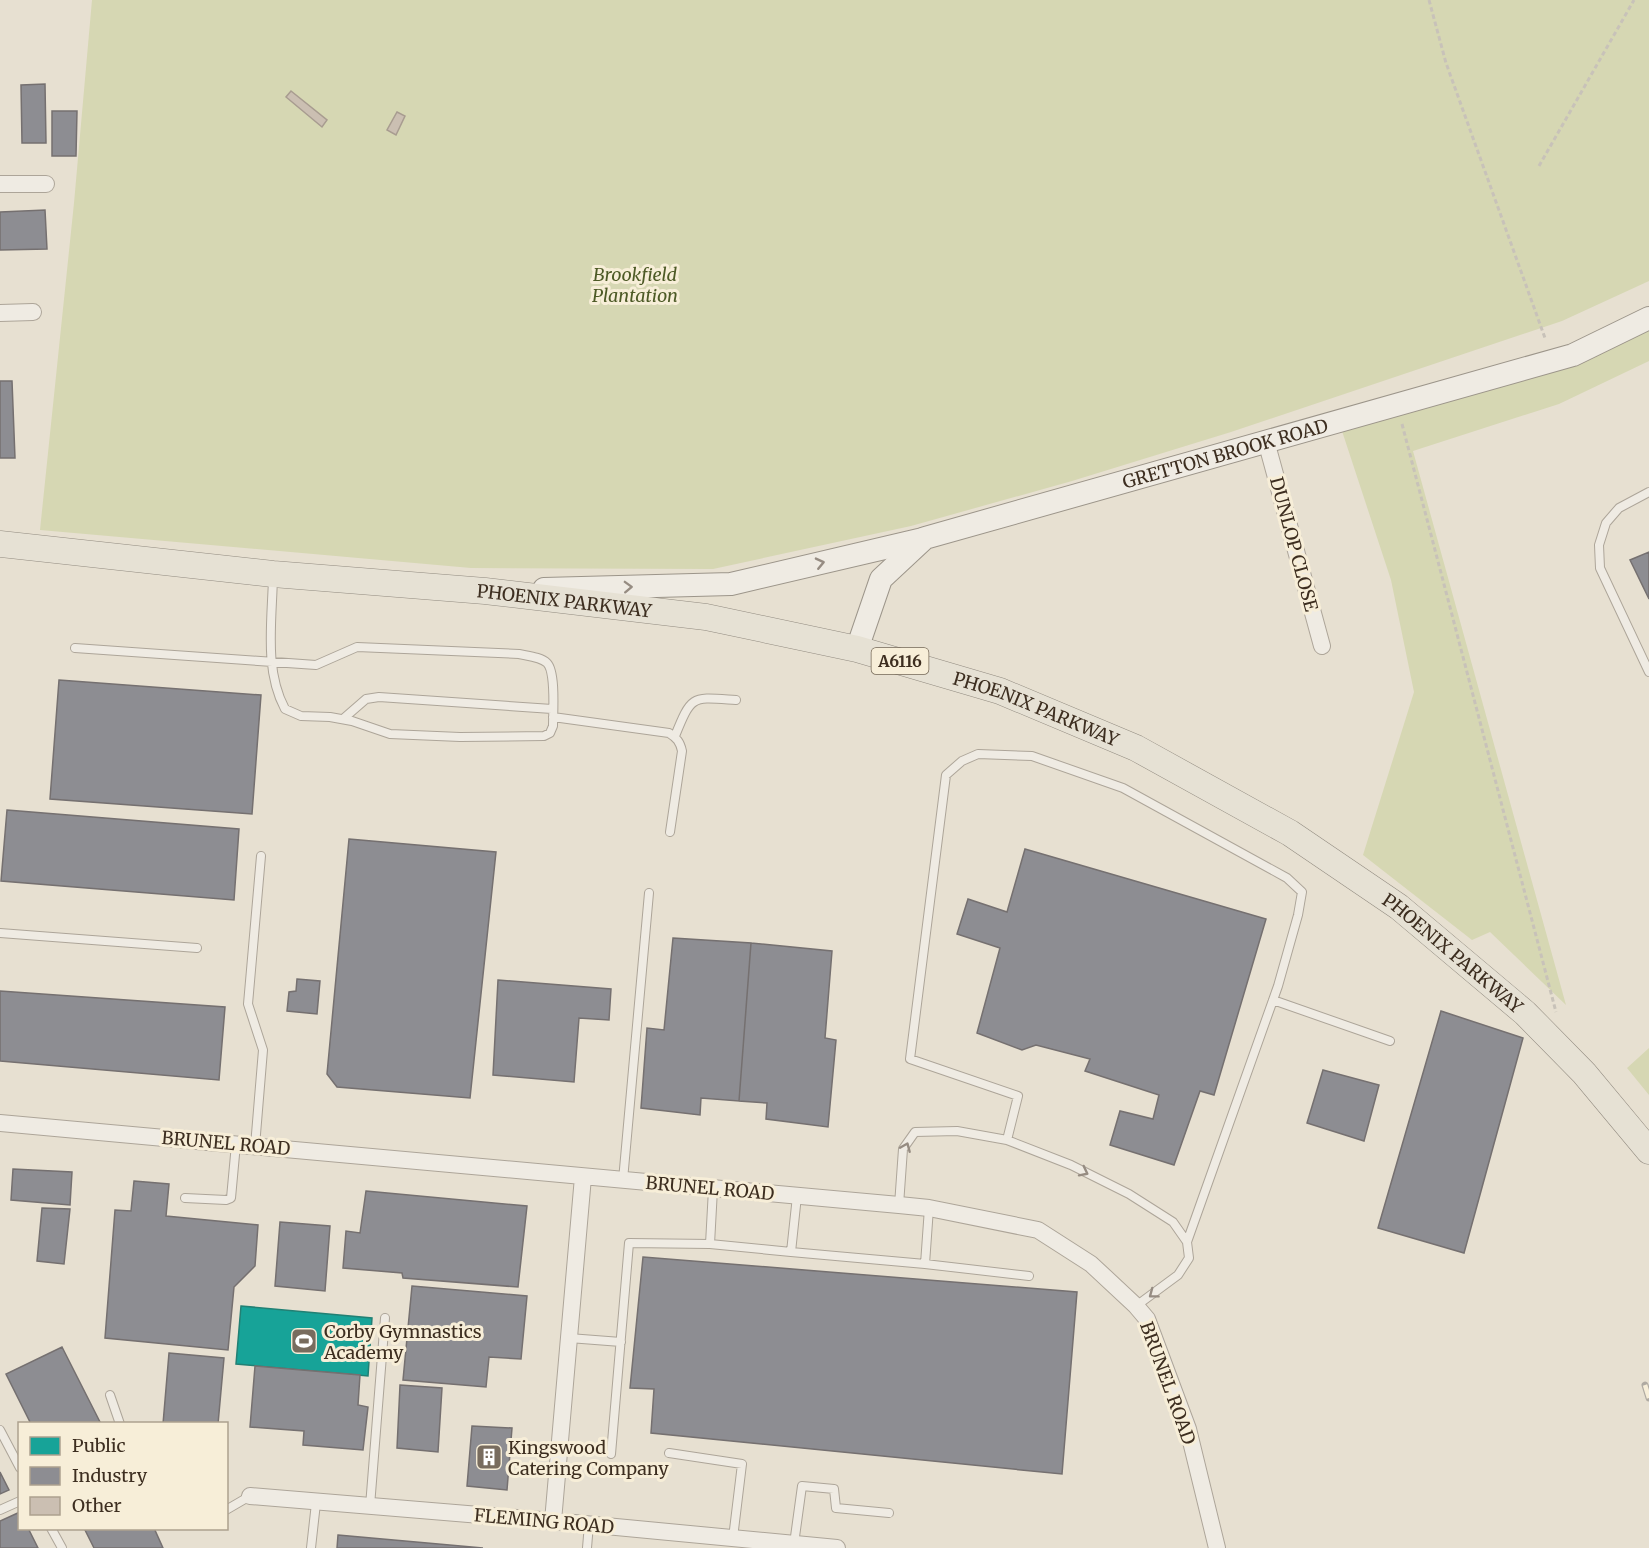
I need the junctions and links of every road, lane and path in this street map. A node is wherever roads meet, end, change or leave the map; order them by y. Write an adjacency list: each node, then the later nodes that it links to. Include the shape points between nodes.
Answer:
1 (1429, 0): 9 (path, via 1446,63)
2 (1635, 0): 3 (path)
3 (1539, 166)
4 (0, 184): 5 (street)
5 (46, 184)
6 (33, 312): 7 (street)
7 (0, 313)
8 (1649, 318): 10 (street, GRETTON BROOK ROAD, via 1573,356)
9 (1545, 338)
10 (1396, 404): 11 (street, GRETTON BROOK ROAD); 32 (path)
11 (1266, 441): 13 (street, GRETTON BROOK ROAD); 17 (street, DUNLOP CLOSE)
12 (1649, 492): 21 (lane, via 1619,508 1606,523 1599,545 1600,568)
13 (925, 538): 16 (street, one-way to 13, via 731,584); 19 (street, GRETTON BROOK ROAD, via 880,579)
14 (0, 544): 15 (main road, PHOENIX PARKWAY / A6116)
15 (273, 574): 16 (main road, PHOENIX PARKWAY / A6116); 20 (lane)
16 (485, 591): 19 (main road, PHOENIX PARKWAY / A6116, via 706,617)
17 (1322, 646)
18 (75, 648): 20 (lane)
19 (857, 648): 38 (main road, PHOENIX PARKWAY / A6116, via 1000,691 1136,748 1290,833 1399,907 1525,1013 1584,1073)
20 (271, 662): 23 (lane, via 316,665 357,647 519,654 547,663 552,673); 24 (lane, via 277,694 285,710 301,716)
21 (1649, 672)
22 (736, 700): 25 (lane, via 702,698 691,703)
23 (553, 713): 24 (lane, via 379,697 366,699); 24 (lane, via 553,726 544,736 390,734); 25 (lane)
24 (343, 719)
25 (675, 736): 26 (lane, via 682,752)
26 (670, 832)
27 (261, 856): 37 (lane, via 248,1004 263,1050)
28 (649, 893): 40 (lane)
29 (0, 933): 30 (lane)
30 (197, 948)
31 (1273, 1000): 33 (lane); 35 (lane, via 1302,892 1287,878 1123,788 1032,756 978,754 962,761 946,775 910,1059 1018,1096); 46 (lane)
32 (1558, 1022)
33 (1390, 1041)
34 (0, 1123): 36 (street, BRUNEL ROAD)
35 (1007, 1140): 44 (lane, one-way to 35, via 903,1149 915,1132 957,1131); 46 (lane, one-way to 46, via 1071,1165 1129,1194 1173,1221)
36 (236, 1144): 37 (street, BRUNEL ROAD); 43 (lane, via 231,1198)
37 (255, 1146): 39 (street, BRUNEL ROAD)
38 (1649, 1151)
39 (583, 1177): 40 (street, BRUNEL ROAD); 53 (street)
40 (623, 1180): 41 (street, BRUNEL ROAD)
41 (713, 1189): 42 (street, BRUNEL ROAD); 47 (lane)
42 (797, 1196): 44 (street, BRUNEL ROAD); 48 (lane)
43 (185, 1198)
44 (899, 1205): 45 (street, BRUNEL ROAD)
45 (929, 1208): 49 (lane); 51 (street, BRUNEL ROAD, via 1038,1230 1091,1264)
46 (1187, 1242): 51 (lane, one-way to 51, via 1189,1258 1178,1275)
47 (710, 1244): 48 (lane); 54 (lane, via 629,1242)
48 (791, 1252): 49 (lane)
49 (925, 1263): 50 (lane)
50 (1029, 1276)
51 (1136, 1306): 77 (street, BRUNEL ROAD, via 1147,1320 1188,1430)
52 (385, 1318): 64 (lane)
53 (569, 1338): 54 (lane); 68 (street)
54 (621, 1342): 59 (lane)
55 (110, 1395): 56 (lane)
56 (119, 1422)
57 (0, 1430): 60 (lane)
58 (669, 1453): 71 (lane, via 742,1464)
59 (611, 1454)
60 (18, 1464)
61 (250, 1496): 63 (street, FLEMING ROAD); 65 (lane)
62 (18, 1502): 66 (lane)
63 (316, 1503): 64 (street, FLEMING ROAD); 74 (lane)
64 (370, 1507): 68 (street, FLEMING ROAD)
65 (228, 1509)
66 (0, 1510)
67 (889, 1513): 72 (lane, via 836,1508 834,1489 802,1486)
68 (553, 1521): 69 (street, FLEMING ROAD)
69 (589, 1524): 71 (street, FLEMING ROAD); 75 (lane)
70 (52, 1530): 73 (lane)
71 (733, 1539): 72 (street, FLEMING ROAD)
72 (803, 1546): 76 (street, FLEMING ROAD)
73 (62, 1548)
74 (311, 1548)
75 (587, 1548)
76 (837, 1548)
77 (1217, 1548)

